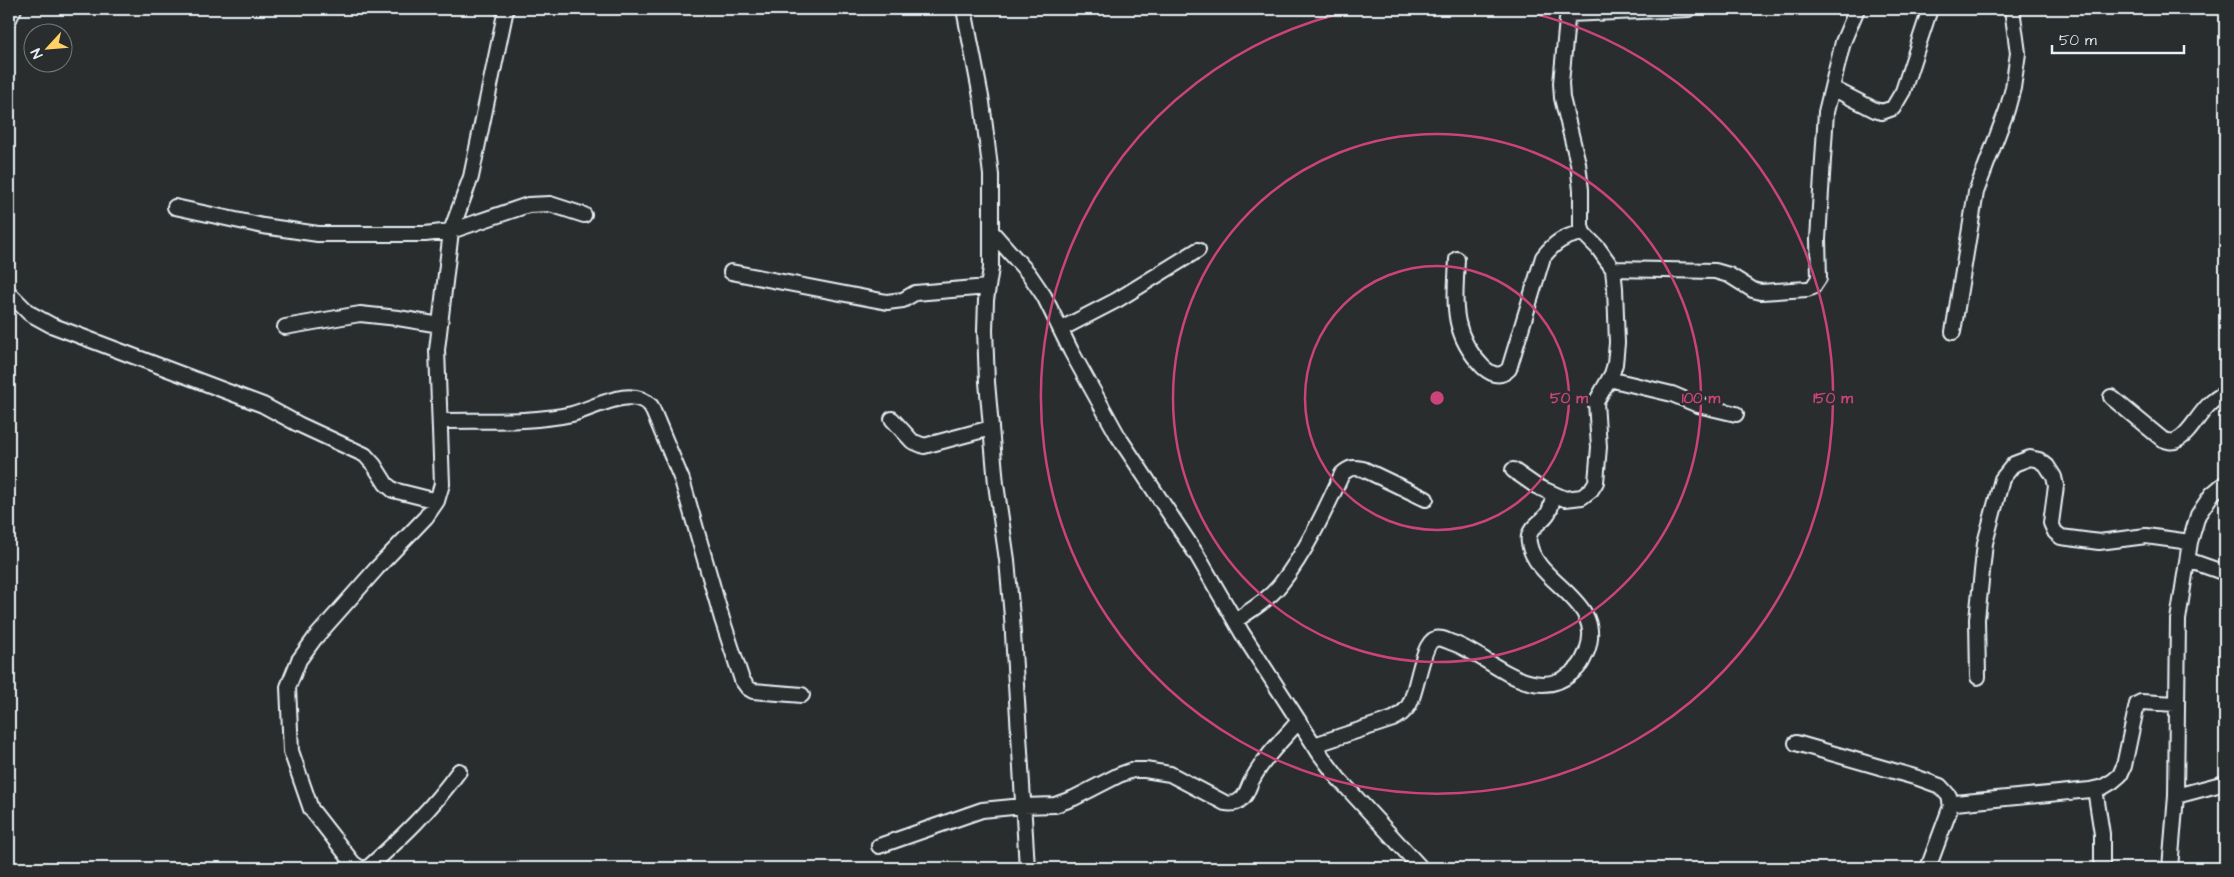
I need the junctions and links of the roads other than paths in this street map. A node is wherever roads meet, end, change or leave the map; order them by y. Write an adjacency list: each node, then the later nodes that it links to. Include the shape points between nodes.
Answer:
1 (506, 9): 11 (street, via 471,177)
2 (964, 9): 12 (street, via 988,141)
3 (1689, 9): 7 (street)
4 (1857, 9): 8 (street, via 1843,42)
5 (1930, 9): 8 (street, via 1903,91 1893,108 1882,112 1875,110)
6 (2012, 9): 23 (street, via 2018,53 2012,88 1976,192)
7 (1568, 12): 13 (street, via 1561,84 1578,163)
8 (1832, 88): 16 (street, via 1826,112 1818,239 1819,278 1813,287 1761,292 1715,271)
9 (175, 207): 11 (street, via 318,234)
10 (584, 215): 11 (street, via 550,204 528,205)
11 (451, 231): 20 (street)
12 (991, 231): 18 (street); 22 (street, via 1029,274)
13 (1583, 233): 15 (street, via 1555,242 1543,257 1510,369 1501,375 1488,372 1473,357 1457,327); 16 (street)
14 (1198, 250): 22 (street, via 1117,300)
15 (1458, 259)
16 (1613, 269): 24 (street, via 1617,342 1615,364)
17 (731, 272): 18 (street, via 887,302 903,300 915,293)
18 (988, 288): 30 (street, via 985,330)
19 (9, 293): 35 (street, via 30,313 51,325 263,405 365,455 393,490)
20 (440, 325): 21 (street, via 360,314); 29 (street, via 437,350)
21 (285, 328)
22 (1061, 329): 39 (street, via 1118,436 1197,555)
23 (1953, 332)
24 (1609, 379): 27 (street); 33 (street, via 1596,402 1599,447 1596,482 1582,497 1565,499)
25 (2225, 394): 26 (street, via 2202,412 2182,437 2169,442)
26 (2112, 397)
27 (1736, 414)
28 (892, 419): 30 (street, via 912,441 924,446)
29 (440, 421): 35 (street, via 442,484); 41 (street, via 547,417 571,414 624,398 645,399 651,406 682,480 742,680 753,692)
30 (991, 428): 50 (street, via 1007,560)
31 (1513, 470): 33 (street)
32 (2225, 483): 36 (street, via 2212,494 2198,515)
33 (1553, 494): 45 (street, via 1549,512 1535,525 1529,544 1544,569 1583,610 1589,626 1590,644 1581,666 1568,677 1552,683 1531,684 1457,644 1436,639 1427,646 1414,695 1403,714)
34 (1426, 499): 39 (street, via 1363,469 1353,466 1347,469 1305,546 1279,585 1261,604)
35 (437, 501): 53 (street, via 315,638 299,660 288,688 291,751 312,809)
36 (2190, 542): 37 (street); 40 (street, via 2146,536 2099,542 2061,537 2051,523 2056,486 2047,466 2030,458 2014,464 2002,479 1985,543 1978,619)
37 (2188, 560): 38 (street); 42 (street, via 2178,620)
38 (2225, 573)
39 (1236, 622): 43 (street)
40 (1978, 677)
41 (802, 695)
42 (2176, 704): 48 (street, via 2137,704 2120,775); 49 (street)
43 (1299, 721): 45 (street); 50 (street, via 1269,754 1246,794 1231,804 1170,774 1133,770 1055,805)
44 (1796, 743): 51 (street, via 1940,786 1949,796)
45 (1314, 745): 56 (street, via 1338,778)
46 (459, 770): 54 (street, via 419,822)
47 (2225, 783): 49 (street)
48 (2095, 789): 51 (street, via 1960,801); 58 (street, via 2102,834)
49 (2176, 796): 59 (street)
50 (1023, 806): 52 (street, via 982,810); 55 (street)
51 (1951, 806): 57 (street)
52 (879, 846)
53 (360, 868)
54 (368, 868)
55 (1027, 868)
56 (1421, 868)
57 (1928, 868)
58 (2102, 868)
59 (2170, 868)

